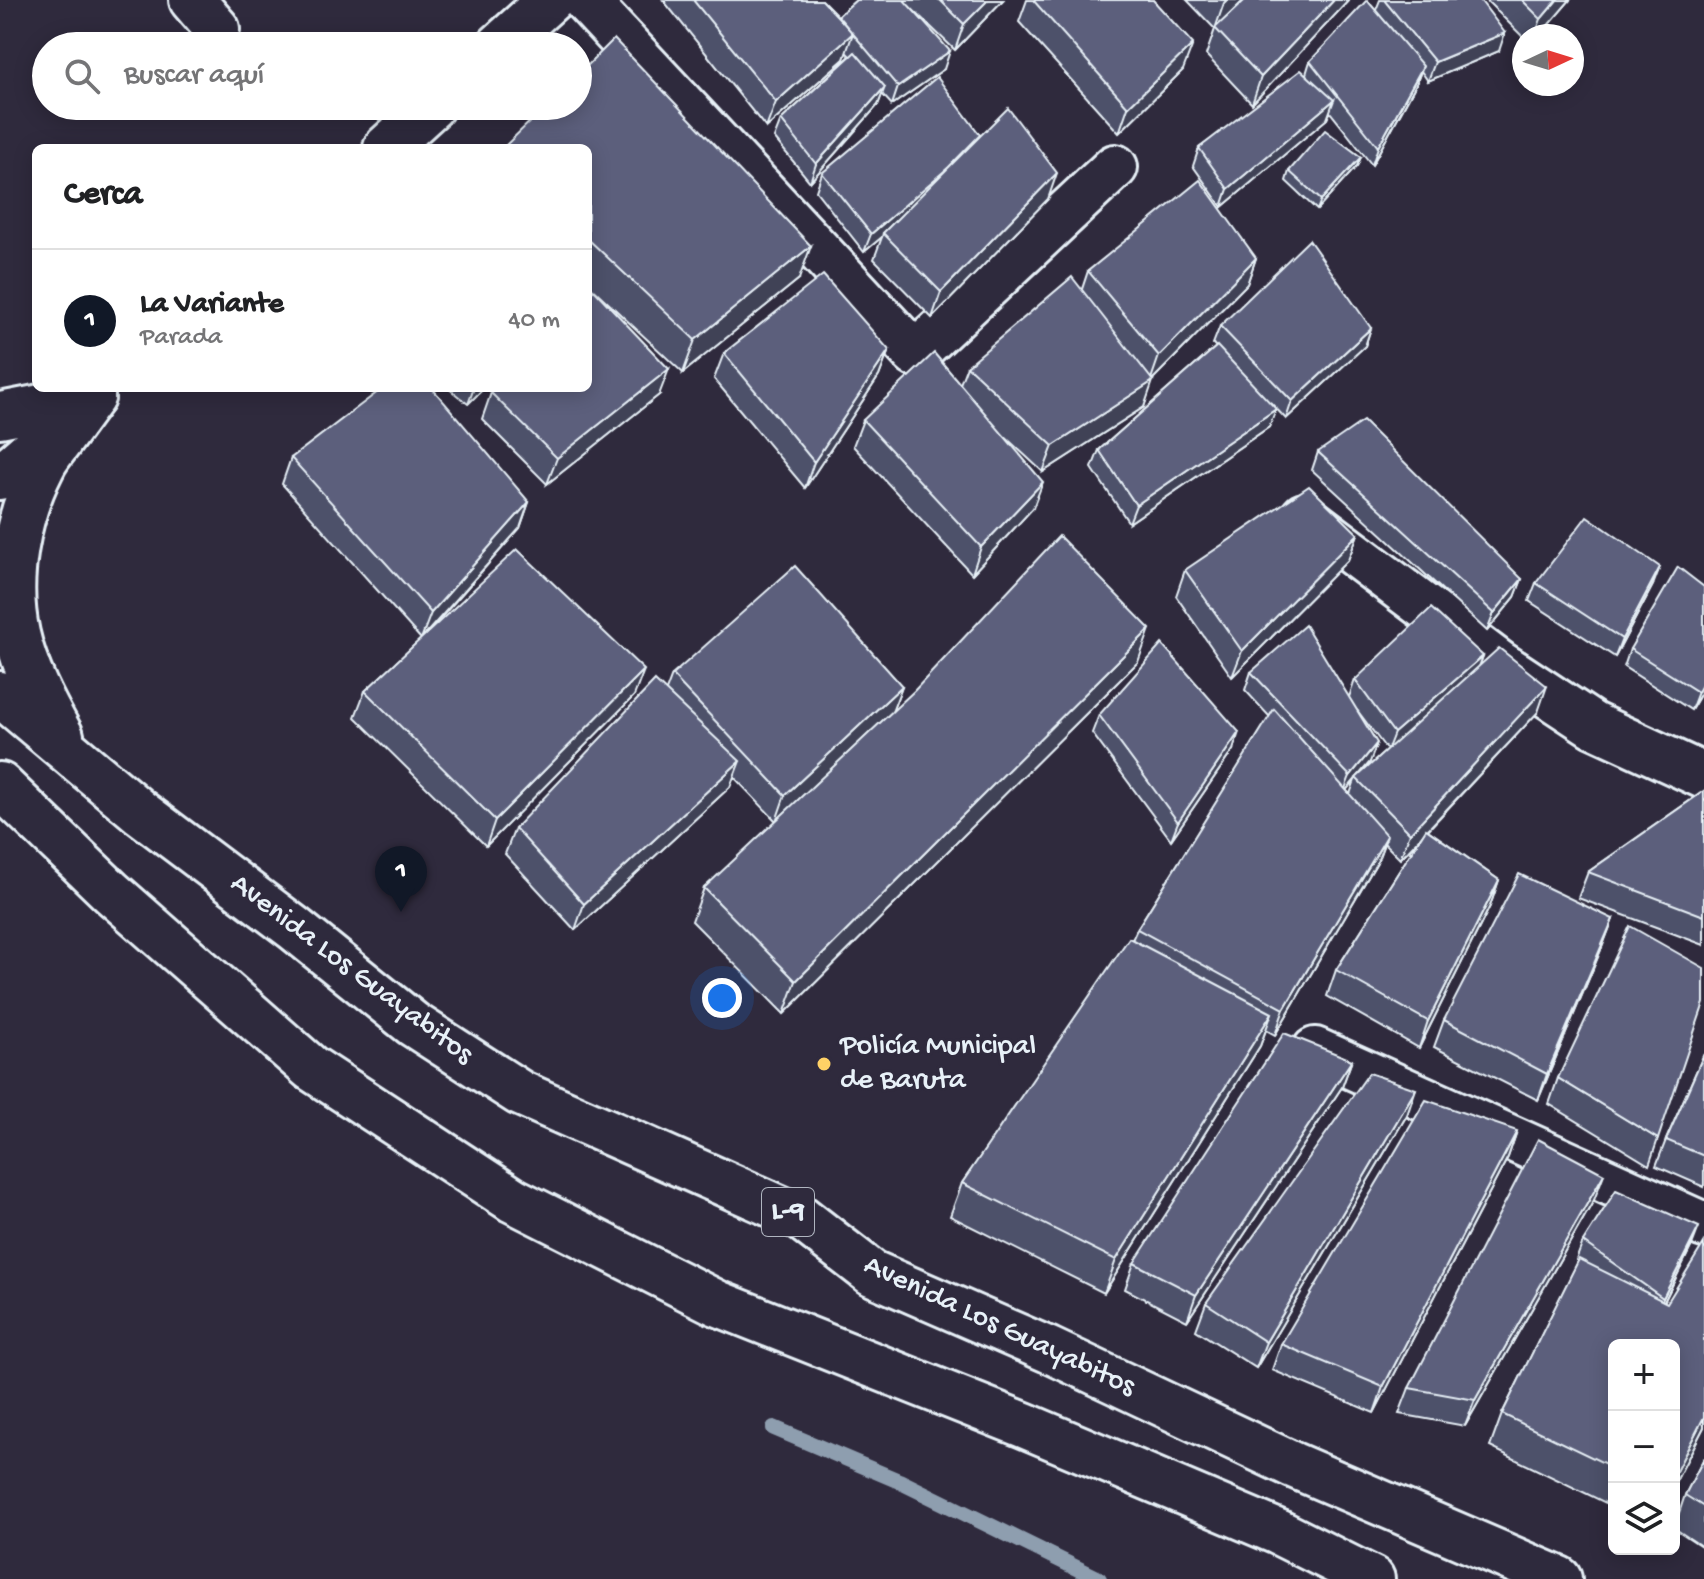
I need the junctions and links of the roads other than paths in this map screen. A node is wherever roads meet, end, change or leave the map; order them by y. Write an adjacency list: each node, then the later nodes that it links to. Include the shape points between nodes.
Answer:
1 (550, 0): 3 (main road)
2 (585, 0): 6 (main road, via 915,354)
3 (515, 32)
4 (417, 120): 5 (main road)
5 (390, 144)
6 (1115, 167)
7 (98, 392): 8 (main road); 9 (main road); 12 (main road, via 43,464 27,501 14,566 17,634 28,670)
8 (0, 415)
9 (0, 477)
10 (1299, 512): 13 (main road, via 1499,663 1593,725)
11 (0, 694): 12 (main road, Avenida Los Guayabitos / L-9)
12 (72, 753): 18 (main road, Avenida Los Guayabitos / L-9, via 413,1024 520,1093 800,1217 872,1273 1293,1465)
13 (1704, 776)
14 (0, 785): 17 (main road, via 111,892 311,1068 513,1200 717,1303 1236,1514)
15 (1315, 1050): 16 (main road)
16 (1704, 1225)
17 (1372, 1579)
18 (1559, 1579)

